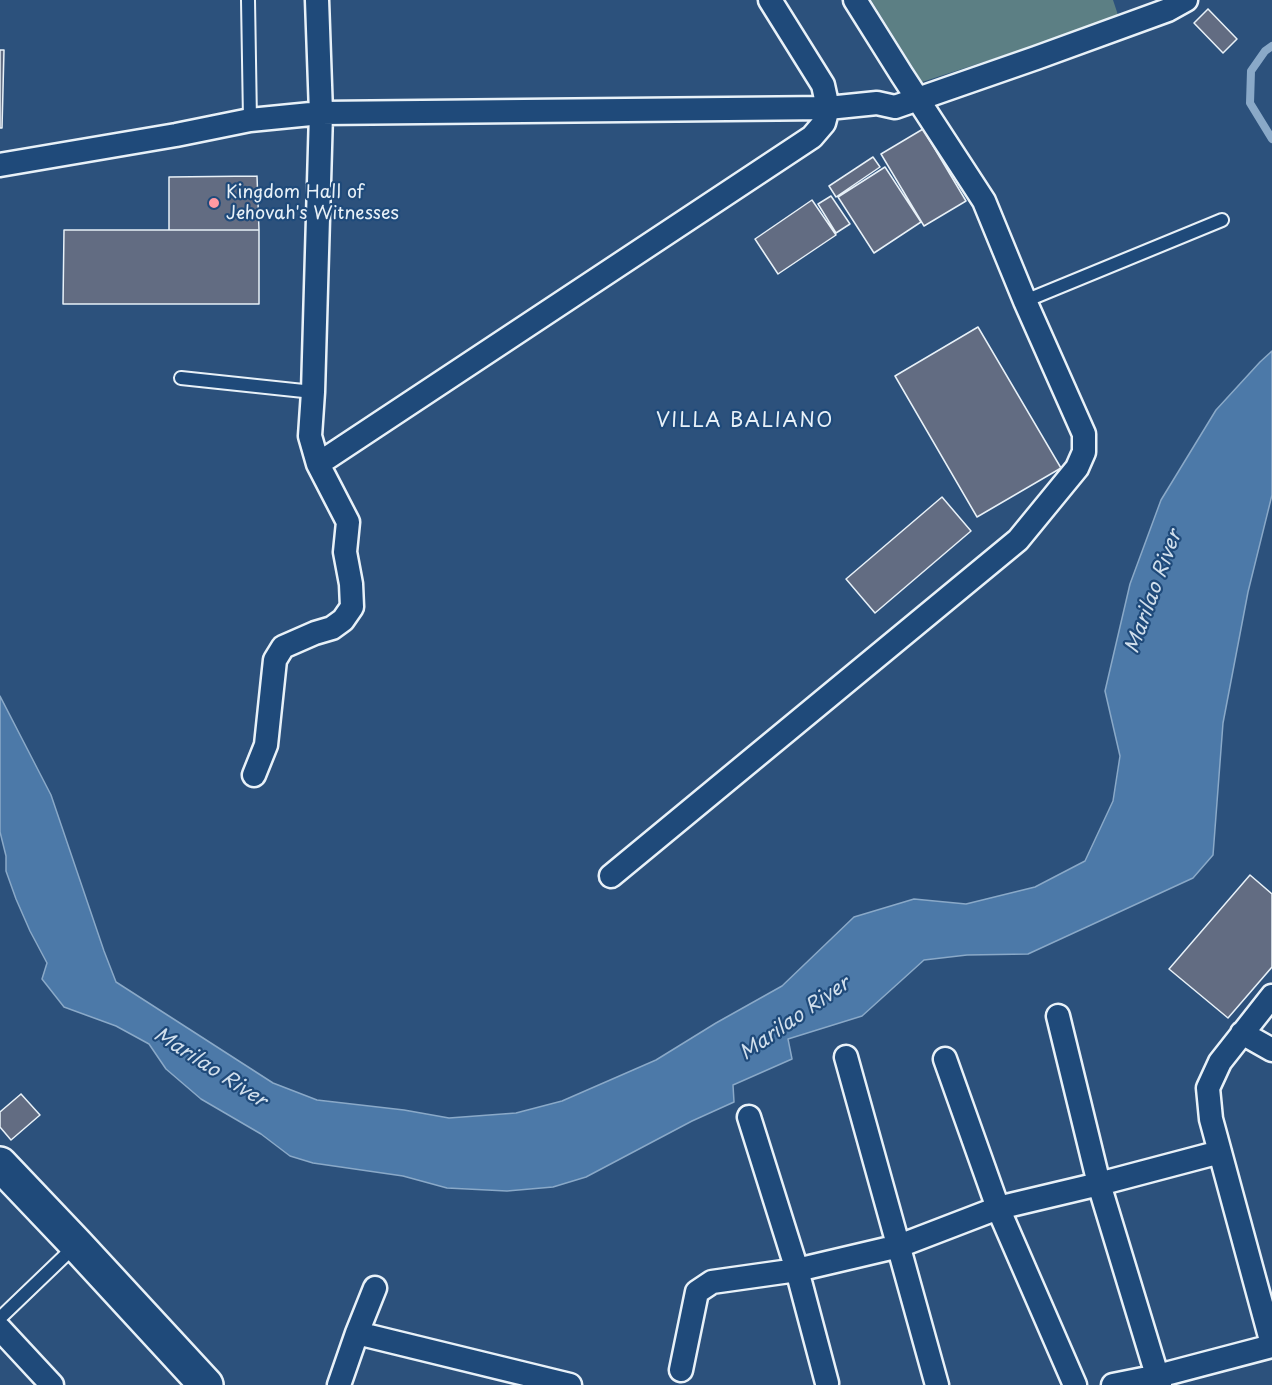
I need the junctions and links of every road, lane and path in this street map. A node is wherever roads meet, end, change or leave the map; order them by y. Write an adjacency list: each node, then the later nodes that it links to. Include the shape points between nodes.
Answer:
1 (248, 0): 9 (lane)
2 (317, 0): 8 (street)
3 (770, 0): 7 (street, via 823,85)
4 (855, 0): 6 (street)
5 (1174, 3): 6 (street, via 1036,58)
6 (917, 99): 7 (street, via 895,107 877,103); 12 (street, via 984,201)
7 (828, 108): 8 (street); 15 (street, via 824,123 812,137)
8 (321, 113): 9 (street); 14 (street)
9 (250, 120): 10 (street)
10 (0, 165)
11 (1222, 220): 12 (lane)
12 (1025, 301): 17 (street, via 1084,434 1084,452 1077,468 1018,540)
13 (181, 378): 14 (lane)
14 (313, 392): 15 (street, via 310,436)
15 (318, 464): 16 (street, via 348,522 345,552 352,607 332,628 283,647 276,660 266,745)
16 (254, 775)
17 (611, 876)
18 (1272, 996): 20 (street)
19 (1058, 1016): 27 (street)
20 (1242, 1033): 21 (street); 25 (street, via 1220,1062 1208,1088)
21 (1272, 1050)
22 (846, 1057): 30 (street)
23 (945, 1059): 28 (street)
24 (749, 1117): 31 (street)
25 (1220, 1152): 27 (street); 36 (street)
26 (0, 1164): 29 (main road)
27 (1099, 1184): 28 (street); 38 (street)
28 (999, 1208): 30 (street); 45 (street)
29 (76, 1244): 33 (lane); 41 (main road)
30 (899, 1246): 31 (street); 44 (street)
31 (797, 1270): 37 (street, via 712,1282 697,1292); 39 (street)
32 (375, 1288): 35 (street)
33 (0, 1318)
34 (0, 1329): 40 (street)
35 (357, 1333): 42 (street); 43 (street)
36 (1272, 1345): 38 (street)
37 (681, 1370)
38 (1159, 1380): 46 (street)
39 (827, 1383)
40 (52, 1385)
41 (206, 1385)
42 (339, 1385)
43 (570, 1385)
44 (937, 1385)
45 (1075, 1385)
46 (1113, 1385)

